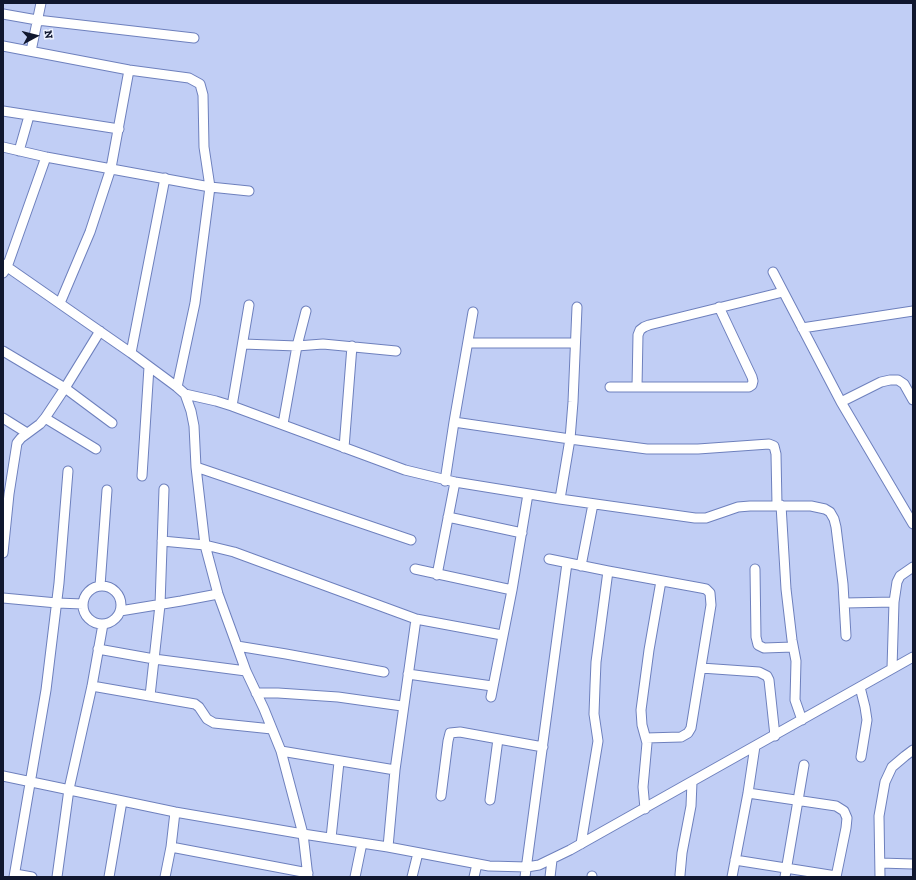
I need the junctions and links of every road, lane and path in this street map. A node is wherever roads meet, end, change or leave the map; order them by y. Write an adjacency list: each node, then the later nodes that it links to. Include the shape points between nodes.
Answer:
1 (41, 3): 3 (street)
2 (3, 14): 3 (street)
3 (37, 20): 4 (street); 6 (street)
4 (194, 38)
5 (3, 46): 6 (street)
6 (31, 51): 7 (street)
7 (129, 70): 10 (street); 16 (street, via 189,78 200,84 203,95 204,148)
8 (3, 111): 9 (street)
9 (29, 116): 10 (street); 12 (street)
10 (119, 129): 14 (street)
11 (3, 147): 12 (street)
12 (19, 151): 13 (street)
13 (46, 157): 14 (street); 18 (street)
14 (111, 168): 15 (street); 21 (street, via 90,232)
15 (165, 178): 16 (street); 37 (street)
16 (210, 186): 17 (street); 40 (street, via 195,303)
17 (249, 191)
18 (4, 268): 21 (street)
19 (773, 272): 20 (street)
20 (783, 292): 24 (street); 28 (street)
21 (60, 303): 29 (street)
22 (249, 305): 32 (street)
23 (577, 307): 31 (street)
24 (719, 307): 39 (street, via 649,325 640,330 637,341); 39 (street, via 752,378 752,385)
25 (306, 311): 33 (street)
26 (913, 311): 28 (street)
27 (473, 312): 30 (street)
28 (802, 328): 45 (street)
29 (100, 331): 37 (street); 42 (street)
30 (468, 343): 31 (street); 49 (street)
31 (575, 343): 53 (street)
32 (243, 344): 33 (street); 46 (street)
33 (297, 346): 34 (street); 51 (street)
34 (352, 346): 36 (street); 54 (street)
35 (3, 351): 42 (street)
36 (396, 351)
37 (131, 352): 38 (street)
38 (149, 367): 40 (street); 58 (street)
39 (637, 386): 41 (street)
40 (176, 387): 43 (street)
41 (610, 387)
42 (65, 388): 48 (street); 50 (street)
43 (185, 394): 46 (street); 56 (street, via 194,426)
44 (913, 400): 45 (street, via 904,384 898,380 890,380)
45 (842, 402): 68 (street)
46 (232, 406): 51 (street)
47 (3, 418): 52 (street)
48 (45, 418): 52 (street); 55 (street)
49 (454, 422): 53 (street); 59 (street)
50 (112, 423)
51 (283, 424): 54 (street)
52 (26, 433): 73 (street, via 17,443 15,451)
53 (570, 439): 64 (street); 66 (street, via 681,450 769,444 774,446 776,454)
54 (344, 448): 59 (street, via 405,470)
55 (96, 449)
56 (196, 467): 70 (street); 72 (street)
57 (68, 471): 88 (street, via 64,538)
58 (142, 476)
59 (445, 480): 60 (street)
60 (455, 482): 63 (street); 67 (street)
61 (164, 489): 71 (street)
62 (107, 490): 83 (street)
63 (528, 494): 64 (street); 69 (street)
64 (560, 499): 65 (street)
65 (594, 504): 66 (street, via 706,518 738,507); 76 (street)
66 (779, 505): 89 (street, via 819,507 830,512 838,540); 98 (street)
67 (448, 517): 69 (street); 81 (street)
68 (913, 524)
69 (522, 533): 84 (street)
70 (411, 540)
71 (162, 541): 72 (street); 91 (street)
72 (206, 545): 85 (street); 93 (street, via 260,560)
73 (3, 553)
74 (549, 559): 75 (street)
75 (567, 563): 76 (street); 120 (street)
76 (581, 566): 80 (street)
77 (913, 567): 87 (street, via 900,576)
78 (415, 569): 81 (street)
79 (755, 569): 98 (street, via 758,645 764,648)
80 (608, 571): 82 (street); 141 (street, via 596,662 594,714 598,741)
81 (437, 575): 84 (street)
82 (660, 581): 102 (street, via 701,588 710,593); 117 (street, via 641,710)
83 (100, 586): 90 (street, via 87,592); 92 (street, via 108,586 119,596)
84 (512, 590): 95 (street)
85 (218, 594): 91 (street); 97 (street)
86 (3, 598): 88 (street)
87 (894, 602): 89 (street); 103 (street)
88 (56, 603): 90 (street); 128 (street, via 46,690)
89 (845, 603): 96 (street)
90 (83, 604): 94 (street, via 89,620)
91 (160, 605): 92 (street); 101 (street)
92 (120, 611): 94 (street, via 110,622)
93 (416, 619): 95 (street); 106 (street)
94 (103, 624): 99 (street)
95 (502, 635): 108 (street)
96 (846, 636)
97 (237, 646): 104 (street); 105 (street)
98 (793, 647): 114 (street, via 796,661 795,700)
99 (98, 650): 101 (street); 107 (street)
100 (913, 657): 103 (street)
101 (154, 659): 104 (street); 111 (street)
102 (701, 668): 116 (street, via 759,672 767,676); 117 (street, via 688,733 681,737)
103 (892, 668): 109 (street)
104 (246, 671): 110 (street)
105 (384, 672)
106 (408, 674): 108 (street); 113 (street)
107 (92, 686): 111 (street); 130 (street)
108 (492, 686): 112 (street)
109 (860, 687): 114 (street); 123 (street, via 866,720)
110 (256, 693): 113 (street, via 338,697); 115 (street)
111 (150, 696): 115 (street, via 195,704 207,719 214,723)
112 (491, 697)
113 (402, 706): 126 (street)
114 (802, 720): 116 (street)
115 (272, 729): 122 (street)
116 (775, 736): 119 (street)
117 (646, 738): 136 (street, via 643,786)
118 (498, 739): 120 (street); 132 (street, via 460,732 450,733); 133 (street)
119 (755, 746): 129 (street); 131 (street)
120 (543, 747): 150 (street)
121 (913, 750): 147 (street, via 892,767 885,782 879,816)
122 (281, 751): 124 (street); 138 (street)
123 (861, 757)
124 (339, 762): 126 (street); 139 (street)
125 (804, 765): 134 (street)
126 (394, 770): 143 (street)
127 (3, 776): 128 (street)
128 (30, 782): 130 (street); 152 (street)
129 (692, 782): 136 (street); 154 (street, via 691,806)
130 (69, 789): 135 (street); 157 (street)
131 (748, 793): 134 (street); 146 (street)
132 (440, 796)
133 (490, 800)
134 (798, 800): 151 (street); 155 (street, via 836,806 844,811 848,818)
135 (122, 801): 137 (street); 158 (street)
136 (645, 809): 141 (street)
137 (175, 812): 138 (street); 142 (street)
138 (303, 834): 139 (street); 153 (street)
139 (331, 838): 140 (street)
140 (362, 843): 143 (street); 160 (street)
141 (581, 844): 145 (street)
142 (171, 847): 153 (street); 159 (street)
143 (388, 847): 144 (street)
144 (418, 853): 148 (street); 161 (street)
145 (552, 860): 150 (street); 164 (street)
146 (735, 860): 151 (street); 165 (street)
147 (880, 863): 149 (street); 167 (street)
148 (477, 864): 150 (street, via 502,868); 162 (street)
149 (913, 864)
150 (527, 867): 163 (street)
151 (787, 867): 155 (street); 166 (street)
152 (14, 875): 156 (street)
153 (308, 875)
154 (680, 875)
155 (836, 876)
156 (32, 877)
157 (57, 877)
158 (108, 877)
159 (166, 877)
160 (355, 877)
161 (412, 877)
162 (474, 877)
163 (525, 877)
164 (550, 877)
165 (732, 877)
166 (785, 877)
167 (880, 877)

